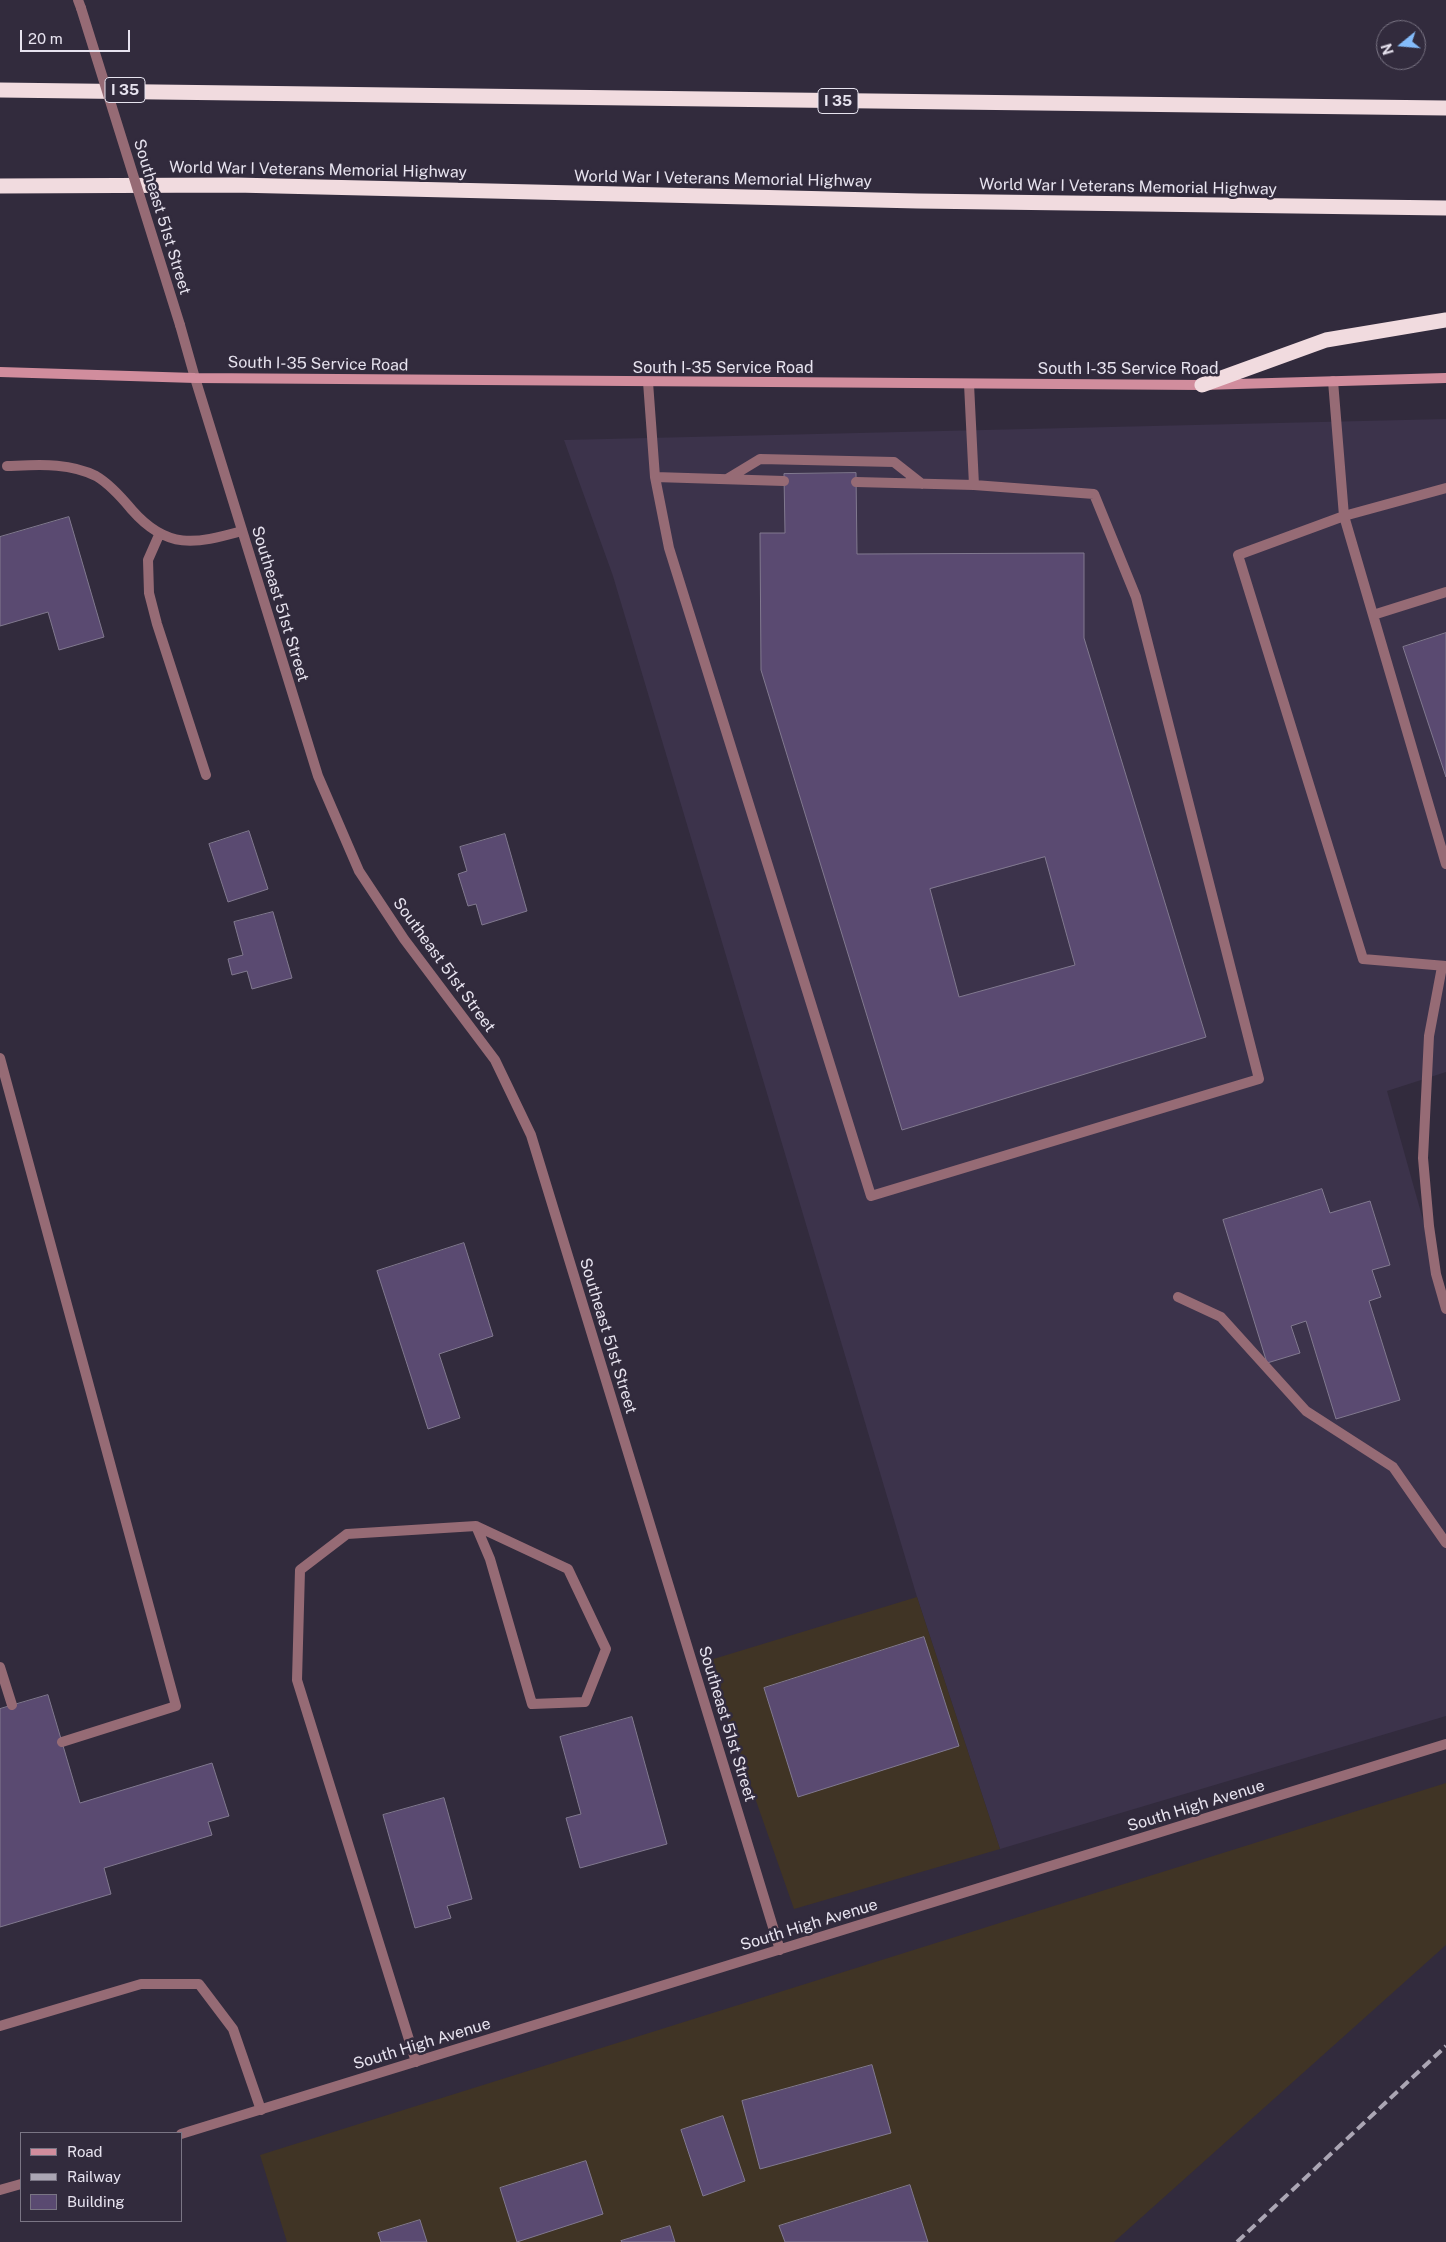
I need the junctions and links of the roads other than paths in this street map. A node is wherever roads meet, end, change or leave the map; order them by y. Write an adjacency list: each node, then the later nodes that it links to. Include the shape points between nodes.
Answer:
1 (80, 4): 8 (street, Southeast 51st Street, bridge)
2 (0, 90): 3 (highway, I 35)
3 (1446, 108)
4 (0, 186): 5 (highway, World War I Veterans Memorial Highway, via 245,185 918,201)
5 (1446, 208)
6 (1446, 320): 13 (highway, via 1326,340)
7 (0, 372): 8 (main road, South I-35 Service Road)
8 (195, 378): 11 (main road, South I-35 Service Road); 23 (street, Southeast 51st Street)
9 (1446, 378): 10 (main road, South I-35 Service Road)
10 (1333, 381): 13 (main road, South I-35 Service Road); 22 (street)
11 (648, 382): 12 (main road, South I-35 Service Road); 15 (street)
12 (968, 384): 13 (main road, South I-35 Service Road); 20 (street)
13 (1202, 385)
14 (7, 466): 24 (street, via 62,465 96,476)
15 (655, 477): 16 (street); 20 (street, via 669,548 871,1196 1259,1079 1136,597 1094,494)
16 (727, 479): 17 (street); 19 (street, via 760,459 894,462)
17 (784, 481)
18 (856, 482): 19 (street)
19 (922, 484): 20 (street)
20 (974, 485)
21 (1446, 488): 22 (street)
22 (1344, 516): 26 (street); 29 (street, via 1238,556 1363,959)
23 (242, 531): 24 (street, via 211,540 186,542); 39 (street, Southeast 51st Street, via 318,776 359,871 404,939 495,1060 531,1135)
24 (159, 535): 27 (street, via 148,560 149,593 156,624)
25 (1446, 592): 26 (street)
26 (1373, 615): 28 (street)
27 (206, 775)
28 (1446, 864)
29 (1444, 966): 32 (street, via 1429,1036 1423,1158 1436,1274)
30 (0, 1058): 37 (street, via 176,1706)
31 (1178, 1297): 34 (street, via 1221,1317 1306,1412 1393,1467)
32 (1446, 1309)
33 (476, 1526): 33 (street, via 568,1570 606,1649 585,1702 532,1704 490,1559); 41 (street, via 347,1534 300,1570 297,1680)
34 (1446, 1543)
35 (0, 1667): 36 (street)
36 (12, 1705)
37 (62, 1742)
38 (1446, 1744): 39 (street, South High Avenue)
39 (780, 1950): 41 (street, South High Avenue)
40 (0, 2026): 42 (street, via 141,1984 199,1984 233,2029)
41 (416, 2062): 42 (street, South High Avenue)
42 (261, 2110): 43 (street, South High Avenue)
43 (182, 2134)
44 (20, 2184): 45 (street)
45 (0, 2190)

